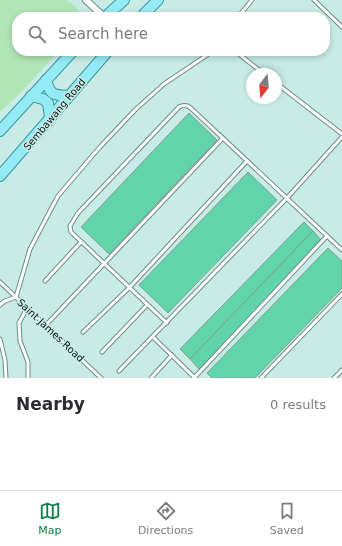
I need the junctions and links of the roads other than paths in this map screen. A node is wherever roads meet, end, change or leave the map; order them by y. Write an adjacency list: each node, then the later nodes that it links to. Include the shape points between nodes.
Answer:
1 (86, 0): 6 (street)
2 (124, 0): 7 (main road)
3 (158, 0): 8 (main road)
4 (252, 0): 9 (lane)
5 (314, 0): 10 (lane)
6 (99, 12)
7 (110, 12)
8 (146, 12)
9 (242, 12)
10 (326, 12)
11 (330, 15): 12 (lane)
12 (342, 27)
13 (68, 56): 18 (main road)
14 (104, 56): 21 (main road, Sembawang Road)
15 (206, 56): 37 (lane, via 164,84 135,110 58,196 30,249)
16 (241, 56): 17 (lane)
17 (256, 68)
18 (46, 80): 20 (main road); 21 (main road, via 49,91 55,95)
19 (282, 88): 24 (lane)
20 (31, 96): 22 (main road, via 48,103); 23 (main road)
21 (69, 96): 22 (main road, Sembawang Road)
22 (50, 118): 27 (main road, Sembawang Road)
23 (0, 131)
24 (342, 136): 28 (lane)
25 (223, 138): 26 (lane); 30 (lane, via 188,106 180,107 78,213 70,226 71,232); 32 (lane)
26 (247, 161): 28 (lane); 35 (lane)
27 (0, 176)
28 (287, 198): 29 (lane); 41 (lane)
29 (328, 236): 31 (lane); 55 (lane)
30 (81, 242): 32 (lane); 33 (lane)
31 (342, 250)
32 (104, 264): 35 (lane); 42 (lane)
33 (45, 281)
34 (0, 282): 37 (lane, Saint James Road)
35 (129, 288): 38 (lane); 43 (lane)
36 (342, 294): 56 (lane)
37 (16, 297): 39 (lane); 40 (lane, Saint James Road)
38 (147, 304): 41 (lane); 47 (lane)
39 (0, 305)
40 (27, 308): 42 (lane, Saint James Road); 52 (lane, via 19,323 20,341 28,362)
41 (167, 323): 44 (lane)
42 (46, 325): 53 (lane, Saint James Road)
43 (83, 332)
44 (153, 337): 48 (lane); 50 (lane)
45 (0, 339): 46 (lane)
46 (1, 351): 51 (lane)
47 (102, 352)
48 (172, 355): 54 (lane); 55 (lane)
49 (342, 370): 57 (lane)
50 (119, 371)
51 (6, 378)
52 (28, 378)
53 (101, 378)
54 (151, 378)
55 (195, 378)
56 (261, 378)
57 (334, 378)

